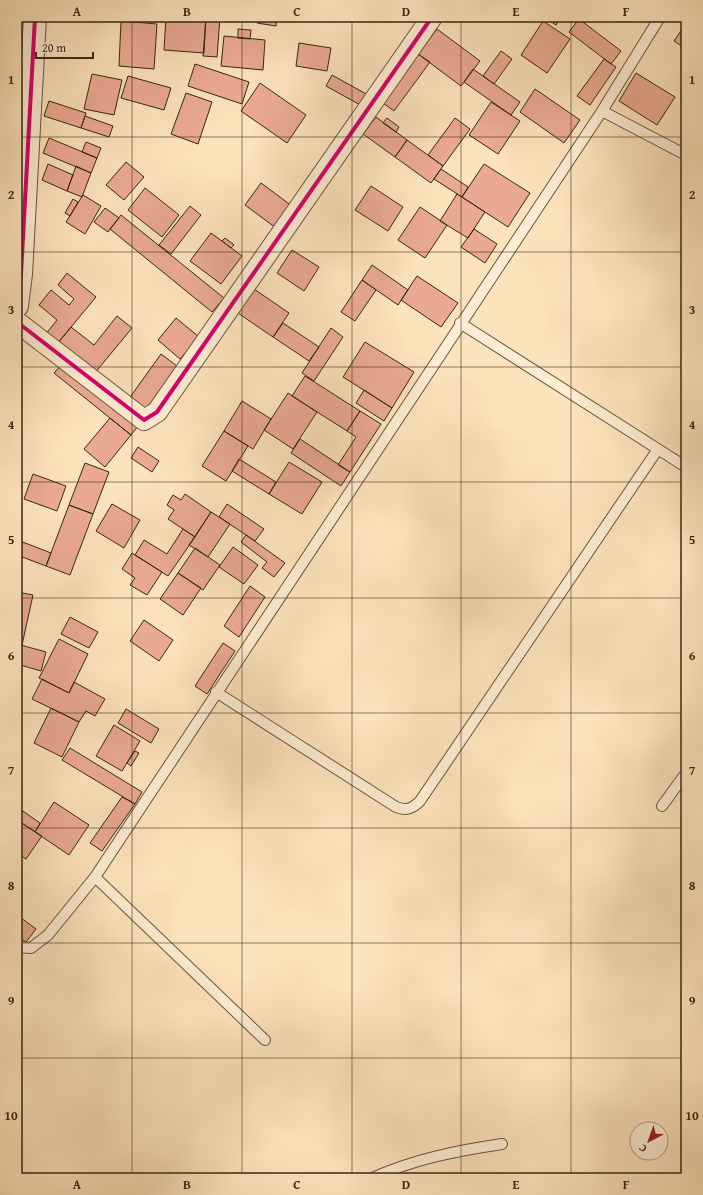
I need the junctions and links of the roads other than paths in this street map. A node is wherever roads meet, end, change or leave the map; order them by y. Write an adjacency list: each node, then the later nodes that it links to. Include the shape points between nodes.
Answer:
1 (35, 17): 5 (street)
2 (432, 17): 8 (street, via 157,412 144,420)
3 (660, 17): 4 (lane)
4 (602, 111): 6 (lane); 9 (lane)
5 (22, 154): 7 (street, via 21,274)
6 (686, 155)
7 (17, 306)
8 (17, 322)
9 (460, 323): 10 (lane); 12 (lane)
10 (658, 449): 11 (lane); 12 (lane, via 414,807 404,810 396,807)
11 (686, 467)
12 (216, 692): 15 (lane)
13 (686, 773): 14 (lane)
14 (662, 806)
15 (95, 877): 16 (lane, via 48,935 31,948); 17 (lane)
16 (17, 947)
17 (265, 1040)
18 (502, 1144): 19 (lane, via 444,1153 401,1165)
19 (372, 1178)

